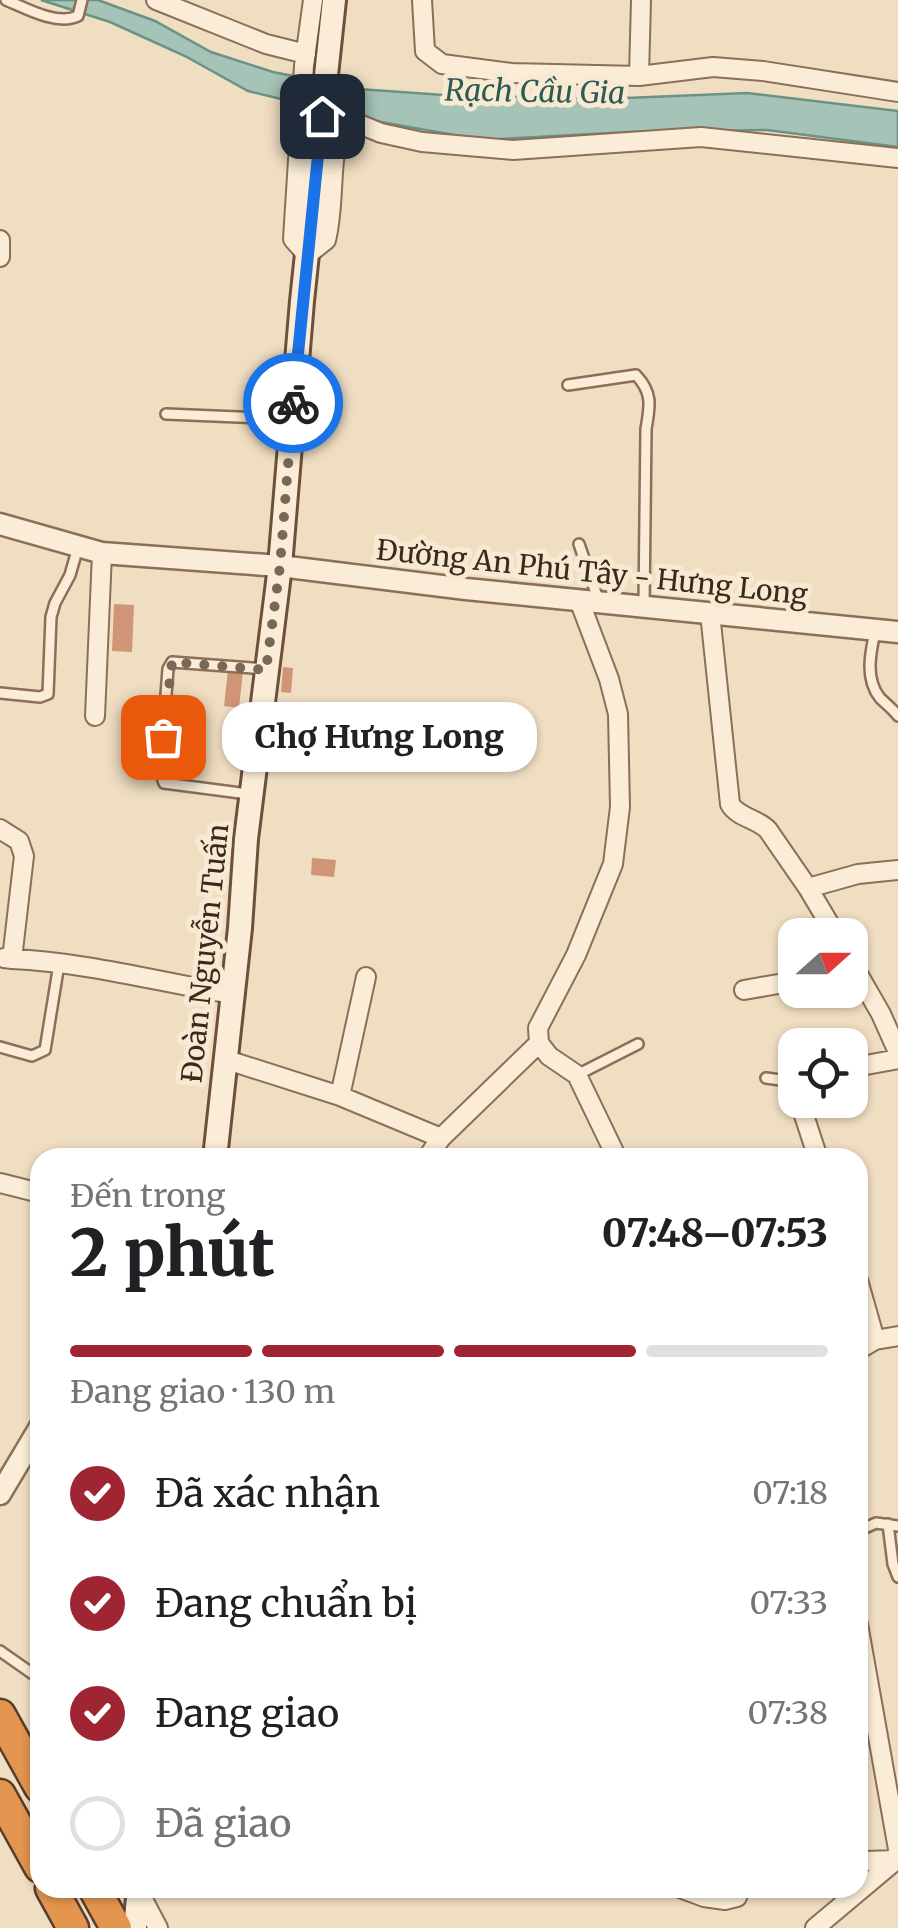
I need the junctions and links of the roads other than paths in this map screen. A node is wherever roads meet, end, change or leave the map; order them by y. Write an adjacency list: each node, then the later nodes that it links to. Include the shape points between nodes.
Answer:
1 (6, 0): 2 (lane, via 70,20)
2 (82, 0)
3 (156, 0): 8 (street)
4 (313, 0): 8 (street)
5 (422, 0): 9 (street, via 425,51 442,64)
6 (641, 0): 9 (street)
7 (333, 8): 13 (main road, Đoàn Nguyễn Tuấn)
8 (305, 60): 13 (street, via 294,239)
9 (638, 76): 10 (street, via 713,67)
10 (898, 92)
11 (898, 158): 13 (street, via 701,137 512,150 422,142 359,124 340,130 326,240)
12 (0, 240): 14 (street)
13 (307, 255): 17 (main road, Đoàn Nguyễn Tuấn)
14 (0, 257)
15 (568, 384): 24 (lane, via 636,375 648,387)
16 (166, 414): 17 (lane)
17 (292, 419): 22 (main road, Đoàn Nguyễn Tuấn)
18 (0, 524): 20 (street, Đường An Phú Tây - Hưng Long)
19 (579, 544): 23 (lane)
20 (78, 546): 21 (street, Đường An Phú Tây - Hưng Long); 29 (lane, via 54,602 48,694)
21 (102, 553): 22 (street, Đường An Phú Tây - Hưng Long); 30 (street)
22 (280, 566): 23 (street, Đường An Phú Tây - Hưng Long); 28 (main road, Đoàn Nguyễn Tuấn)
23 (589, 601): 24 (street, Đường An Phú Tây - Hưng Long); 44 (street, via 618,714 620,807 613,864 538,1028)
24 (644, 605): 25 (street, Đường An Phú Tây - Hưng Long)
25 (710, 613): 26 (street, Đường An Phú Tây - Hưng Long); 35 (street, via 730,804 762,824)
26 (876, 630): 27 (street, Đường An Phú Tây - Hưng Long); 31 (lane, via 871,678)
27 (898, 632)
28 (266, 670): 32 (main road, Đoàn Nguyễn Tuấn); 32 (lane, via 172,662 168,668 162,779 172,786)
29 (0, 693)
30 (95, 716)
31 (898, 716)
32 (251, 794): 43 (main road, Đoàn Nguyễn Tuấn)
33 (0, 829): 37 (street, via 19,841 24,856)
34 (898, 870): 35 (street)
35 (808, 888): 36 (street)
36 (826, 918)
37 (6, 958): 38 (street)
38 (59, 961): 43 (street); 46 (lane, via 44,1050 32,1056)
39 (366, 977): 53 (street)
40 (778, 984): 41 (street)
41 (744, 990)
42 (868, 992): 47 (street)
43 (232, 994): 48 (main road, Đoàn Nguyễn Tuấn)
44 (539, 1043): 50 (street); 55 (street)
45 (638, 1044): 50 (lane)
46 (0, 1047)
47 (898, 1056): 49 (street)
48 (224, 1059): 53 (street); 56 (main road, Đoàn Nguyễn Tuấn)
49 (868, 1064)
50 (578, 1074): 58 (street)
51 (766, 1078): 52 (lane)
52 (778, 1080)
53 (340, 1096): 55 (street)
54 (805, 1118): 59 (street)
55 (441, 1138): 57 (street)
56 (215, 1148)
57 (434, 1148)
58 (612, 1148)
59 (815, 1148)
60 (0, 1184): 61 (street)
61 (30, 1191)
62 (868, 1315): 64 (street)
63 (898, 1336): 64 (street)
64 (875, 1340): 65 (street)
65 (868, 1344)
66 (30, 1444): 67 (street)
67 (0, 1494)
68 (893, 1525): 69 (lane); 70 (lane)
69 (868, 1527)
70 (898, 1576)
71 (0, 1651): 72 (lane)
72 (30, 1672)
73 (868, 1683): 78 (street)
74 (0, 1714): 75 (highway)
75 (30, 1769)
76 (0, 1795): 77 (highway)
77 (30, 1849)
78 (897, 1853): 79 (street); 80 (street)
79 (868, 1860)
80 (868, 1879)
81 (56, 1898): 86 (highway)
82 (100, 1898): 87 (highway)
83 (138, 1898): 88 (main road)
84 (143, 1898): 89 (street)
85 (847, 1898): 90 (street)
86 (73, 1928)
87 (116, 1928)
88 (135, 1928)
89 (158, 1928)
90 (814, 1928)

